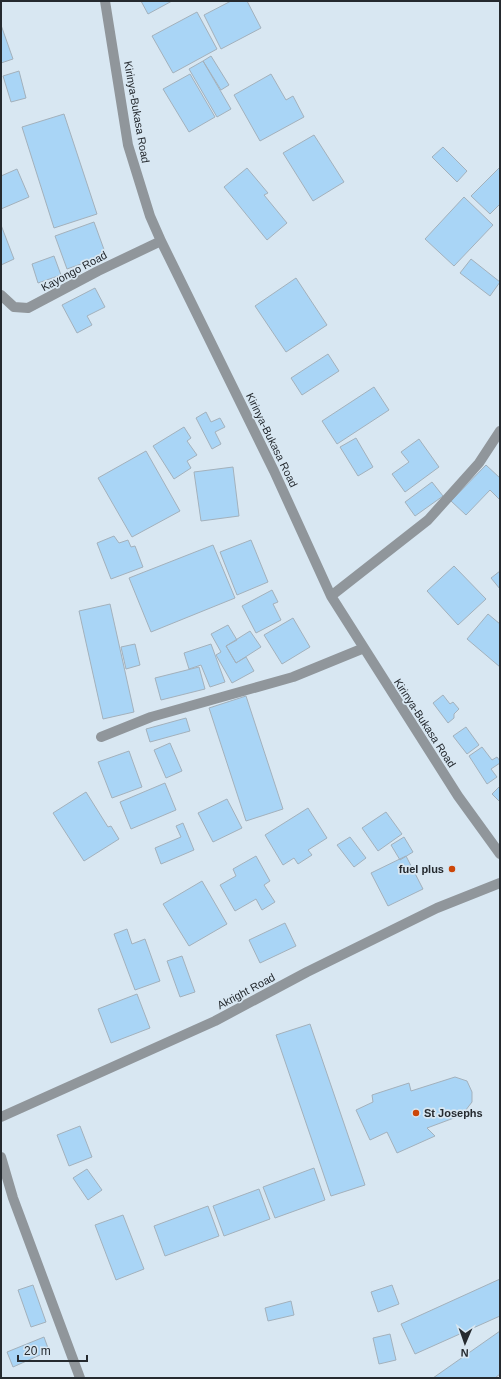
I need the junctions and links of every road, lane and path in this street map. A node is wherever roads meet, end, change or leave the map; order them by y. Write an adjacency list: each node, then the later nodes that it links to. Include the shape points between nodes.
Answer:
1 (105, 1): 2 (street, Kirinya-Bukasa Road, via 128,145)
2 (161, 241): 3 (street, Kayongo Road, via 28,308 14,307); 5 (street, Kirinya-Bukasa Road, via 274,471)
3 (1, 295)
4 (500, 431): 5 (street, via 478,463 428,520)
5 (331, 596): 6 (street, Kirinya-Bukasa Road)
6 (364, 648): 7 (street, via 293,677 151,718); 8 (street, Kirinya-Bukasa Road, via 458,796)
7 (100, 737)
8 (500, 854)
9 (500, 882): 10 (street, Akright Road, via 416,918 215,1021)
10 (1, 1117)
11 (1, 1157): 12 (street, via 13,1198)
12 (80, 1378)

